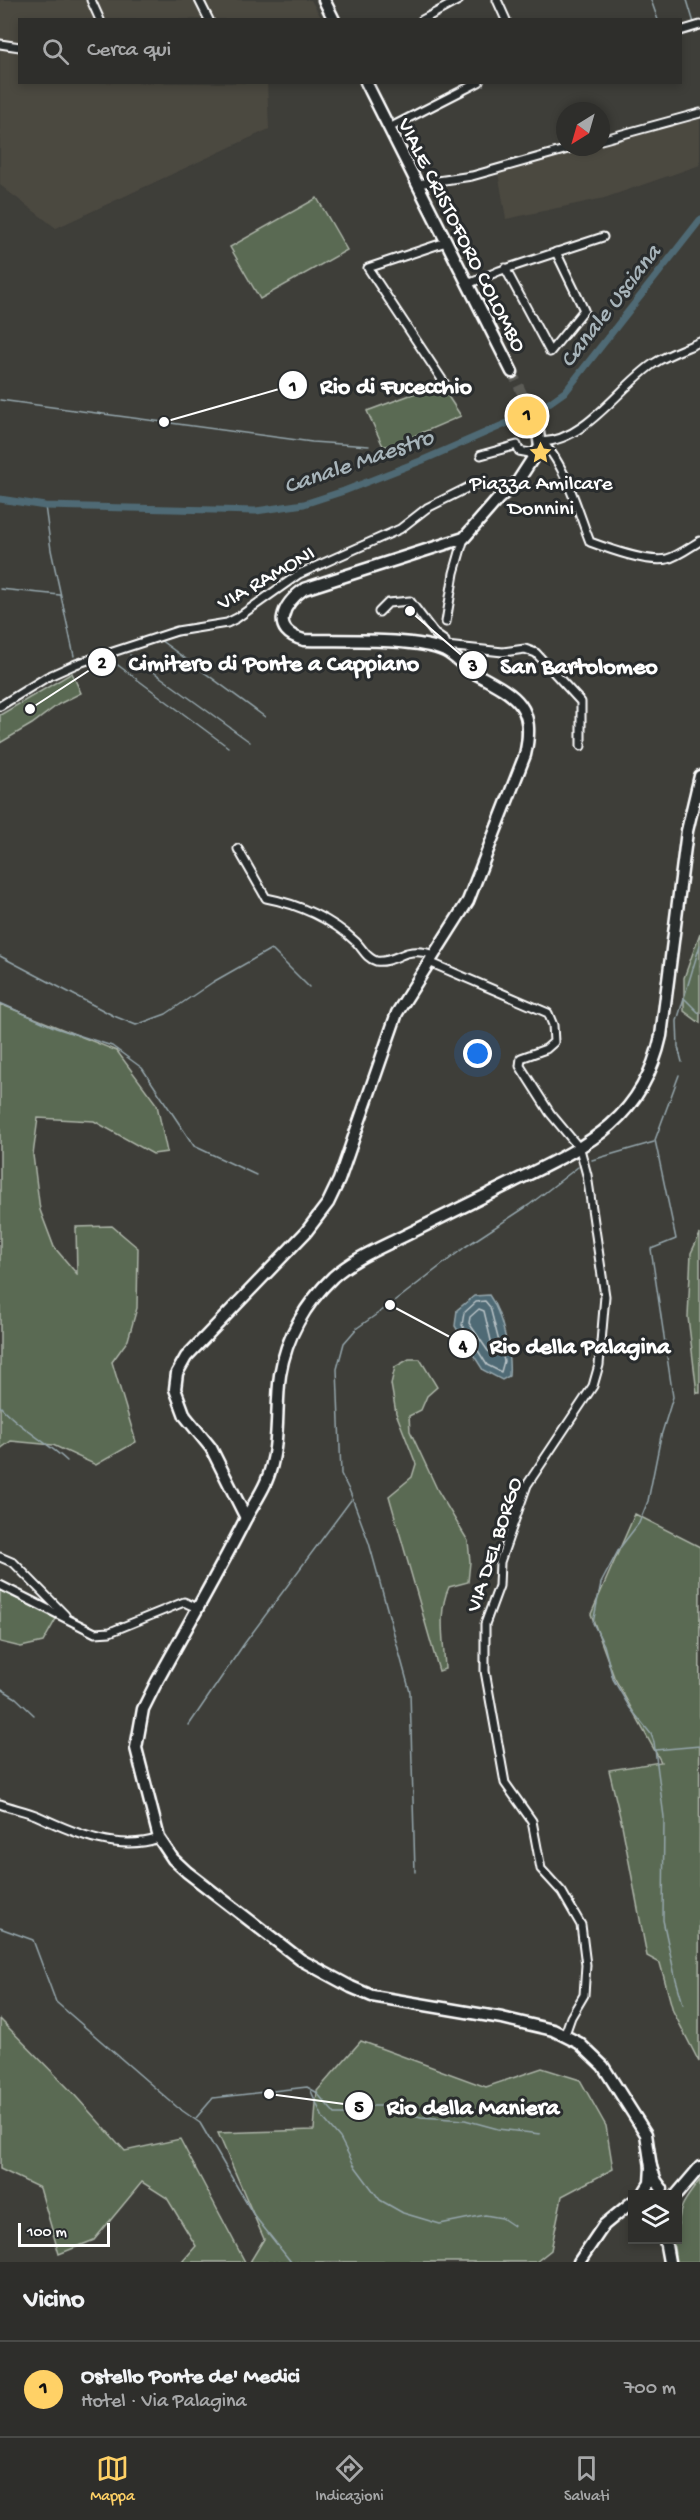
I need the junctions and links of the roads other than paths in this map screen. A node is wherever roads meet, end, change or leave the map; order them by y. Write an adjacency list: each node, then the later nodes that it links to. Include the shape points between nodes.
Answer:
1 (91, 0): 6 (street)
2 (199, 0): 7 (street)
3 (324, 0): 8 (main road)
4 (459, 0): 9 (street)
5 (497, 0): 10 (street)
6 (99, 18)
7 (208, 18)
8 (333, 18)
9 (426, 18)
10 (505, 18)
11 (700, 25): 12 (street)
12 (682, 31)
13 (0, 44): 14 (street)
14 (18, 47)
15 (367, 84): 18 (main road, VIALE CRISTOFORO COLOMBO)
16 (475, 84): 18 (street)
17 (700, 113): 19 (street)
18 (389, 128): 21 (main road, VIALE CRISTOFORO COLOMBO)
19 (610, 138)
20 (556, 152): 21 (street, via 472,176)
21 (417, 184): 23 (main road, VIALE CRISTOFORO COLOMBO)
22 (603, 237): 24 (street)
23 (446, 242): 26 (main road, VIALE CRISTOFORO COLOMBO); 29 (street, via 368,268)
24 (556, 252): 25 (street); 25 (street, via 584,310 550,352)
25 (505, 268): 26 (street)
26 (468, 284): 28 (main road, VIALE CRISTOFORO COLOMBO)
27 (700, 342): 31 (street, via 653,364 593,418 573,432)
28 (512, 372)
29 (447, 387)
30 (526, 402): 31 (main road)
31 (545, 442): 33 (main road); 36 (street, via 590,542 660,560)
32 (481, 454): 33 (street, via 517,445 519,451)
33 (536, 454): 34 (main road)
34 (508, 491): 35 (main road); 40 (street, VIA RAMONI, via 477,483 427,508 400,529 299,574 227,623 177,631 76,664)
35 (464, 538): 38 (street); 39 (main road, via 304,589 287,604 283,615 284,626 304,640)
36 (700, 541)
37 (379, 612): 39 (street, via 388,603 410,601)
38 (446, 622)
39 (446, 646): 41 (street, via 503,652 525,649 536,653 581,702); 44 (main road, via 475,674 507,690 519,702 528,718 530,736 468,901)
40 (0, 706)
41 (581, 746)
42 (700, 776): 45 (main road, via 687,831 656,1058 633,1102)
43 (238, 849): 44 (street, via 266,898 290,902 324,919 371,958 391,960 408,952)
44 (432, 959): 45 (street, VIA DEL BORGO, via 548,1012 554,1042 521,1059 520,1066 550,1113); 46 (main road, via 397,1012 328,1203 306,1232 186,1357 177,1373 175,1389 185,1416 211,1448)
45 (580, 1149): 46 (main road, via 378,1249 334,1276 314,1298 293,1332 280,1375 273,1462); 53 (street, VIA DEL BORGO, via 605,1296 599,1365 593,1386 527,1485 500,1562 499,1586 484,1624 485,1671 505,1783 532,1821 541,1869 562,1892 581,1925 586,1965 584,1995)
46 (246, 1518): 49 (main road)
47 (0, 1557): 50 (street, via 14,1563)
48 (0, 1585): 50 (street)
49 (197, 1608): 50 (street, via 184,1602 100,1634); 52 (main road, via 155,1684 138,1727 137,1756)
50 (67, 1617)
51 (0, 1804): 52 (street, via 91,1837 131,1844)
52 (159, 1838): 53 (main road, via 173,1859 301,1960 351,1987 372,1996 502,2018)
53 (565, 2034): 54 (main road, via 591,2052 614,2082 646,2133)
54 (651, 2167): 57 (main road, via 650,2183); 58 (main road)
55 (700, 2167): 56 (main road)
56 (690, 2178): 59 (main road, via 679,2188); 60 (main road)
57 (645, 2190)
58 (664, 2190)
59 (670, 2190)
60 (680, 2190)
61 (628, 2206): 63 (main road)
62 (628, 2209): 63 (main road)
63 (619, 2212): 65 (main road, via 593,2239)
64 (666, 2244): 66 (main road)
65 (579, 2262)
66 (669, 2262)

